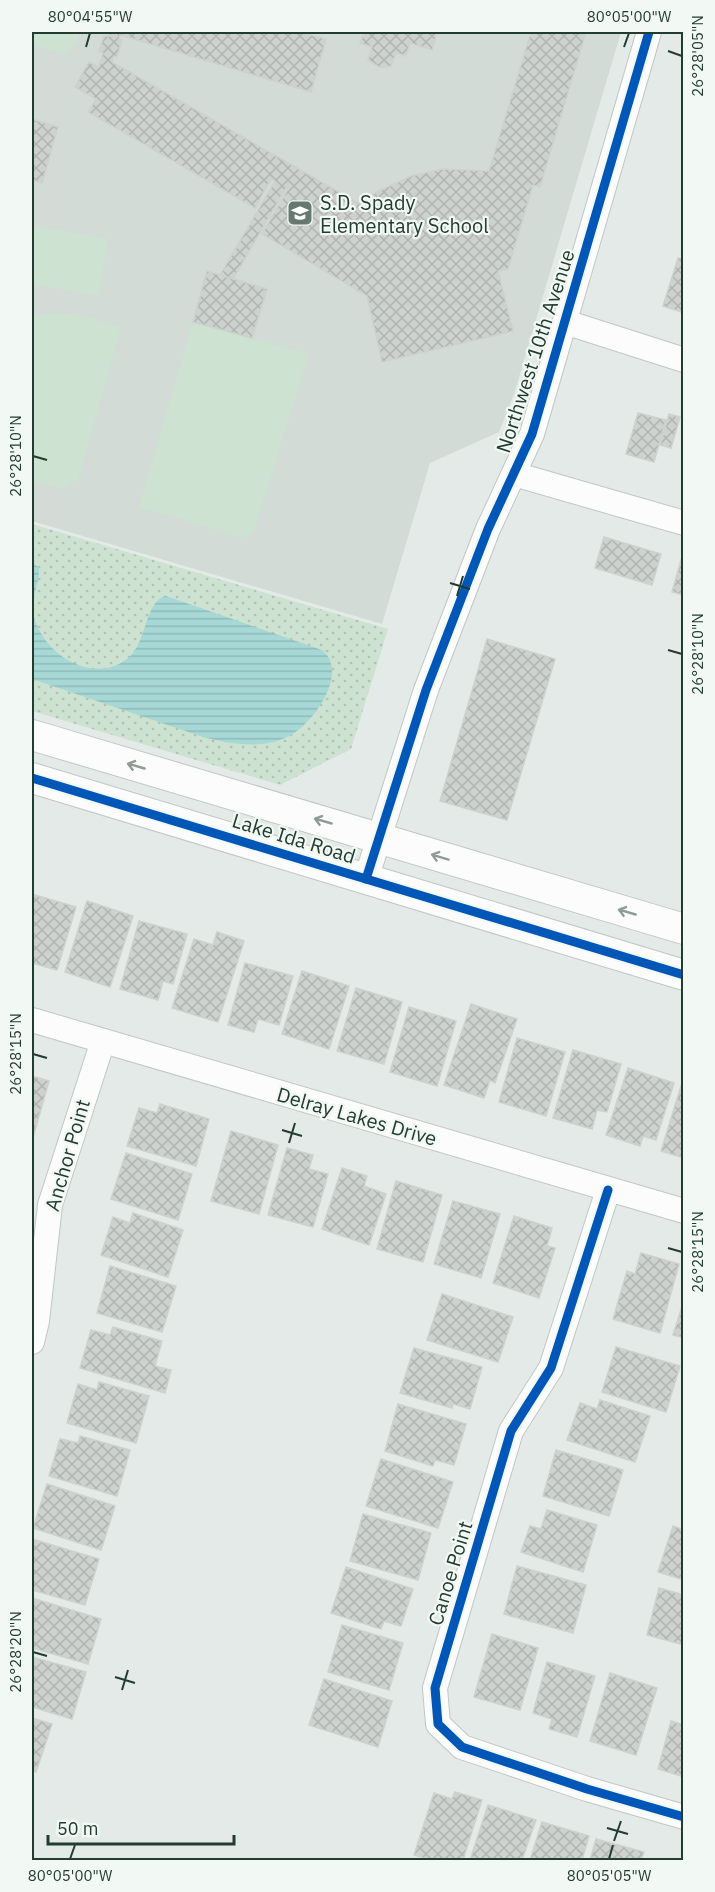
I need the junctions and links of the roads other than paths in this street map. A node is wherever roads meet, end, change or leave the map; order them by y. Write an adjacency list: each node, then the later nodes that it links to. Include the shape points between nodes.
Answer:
1 (649, 32): 2 (street, Northwest 10th Avenue)
2 (565, 322): 3 (street); 4 (street, Northwest 10th Avenue, via 532,434)
3 (684, 360)
4 (514, 474): 5 (street); 8 (street, Northwest 10th Avenue, via 488,529 426,690)
5 (684, 523)
6 (32, 735): 8 (street, Lake Ida Road, one-way to 6)
7 (32, 778): 9 (street, Lake Ida Road)
8 (379, 838): 9 (street, Northwest 10th Avenue); 10 (street, Lake Ida Road, one-way to 8)
9 (366, 879): 11 (street, Lake Ida Road)
10 (684, 929)
11 (684, 975)
12 (32, 1020): 13 (street, Delray Lakes Drive)
13 (103, 1041): 14 (street, Delray Lakes Drive); 16 (street, Anchor Point, via 50,1205)
14 (608, 1190): 15 (street, Delray Lakes Drive); 17 (street, Canoe Point, via 551,1368 511,1431 435,1688 438,1724 462,1747)
15 (684, 1211)
16 (32, 1342)
17 (684, 1817)

